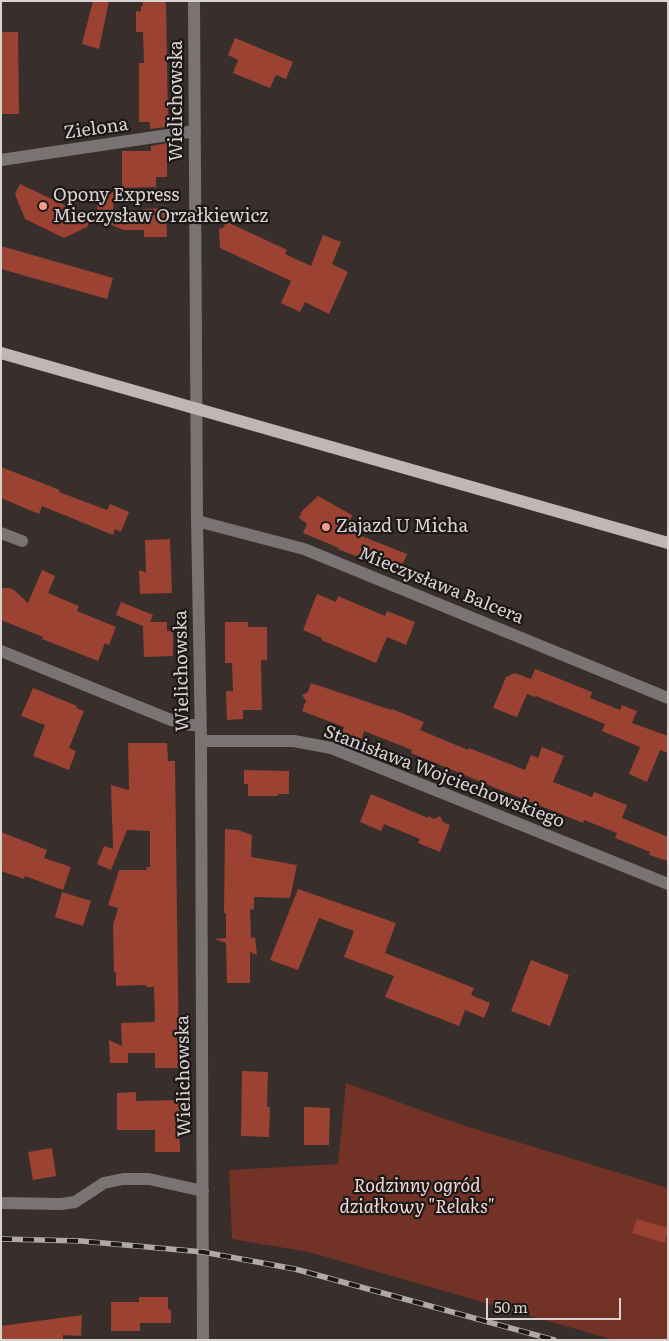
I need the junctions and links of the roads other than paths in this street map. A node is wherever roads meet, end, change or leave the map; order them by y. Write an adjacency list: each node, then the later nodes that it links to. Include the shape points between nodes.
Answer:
1 (194, 1): 2 (street, Wielichowska)
2 (195, 131): 3 (street, Zielona); 5 (street, Wielichowska)
3 (1, 160)
4 (1, 353): 5 (main road)
5 (196, 409): 6 (street, Wielichowska); 9 (main road)
6 (197, 521): 11 (street, Mieczysława Balcera, via 304,549); 12 (street, Wielichowska)
7 (1, 533): 8 (street)
8 (22, 541)
9 (668, 543)
10 (1, 651): 12 (street, via 171,720)
11 (668, 698)
12 (200, 725): 13 (street, Wielichowska)
13 (201, 741): 14 (street, Stanisława Wojciechowskiego, via 294,740 331,748); 15 (street, Wielichowska)
14 (668, 884)
15 (203, 1191): 16 (street, via 149,1179 123,1179 104,1183 75,1202); 17 (street, Wielichowska)
16 (1, 1203)
17 (203, 1340)

